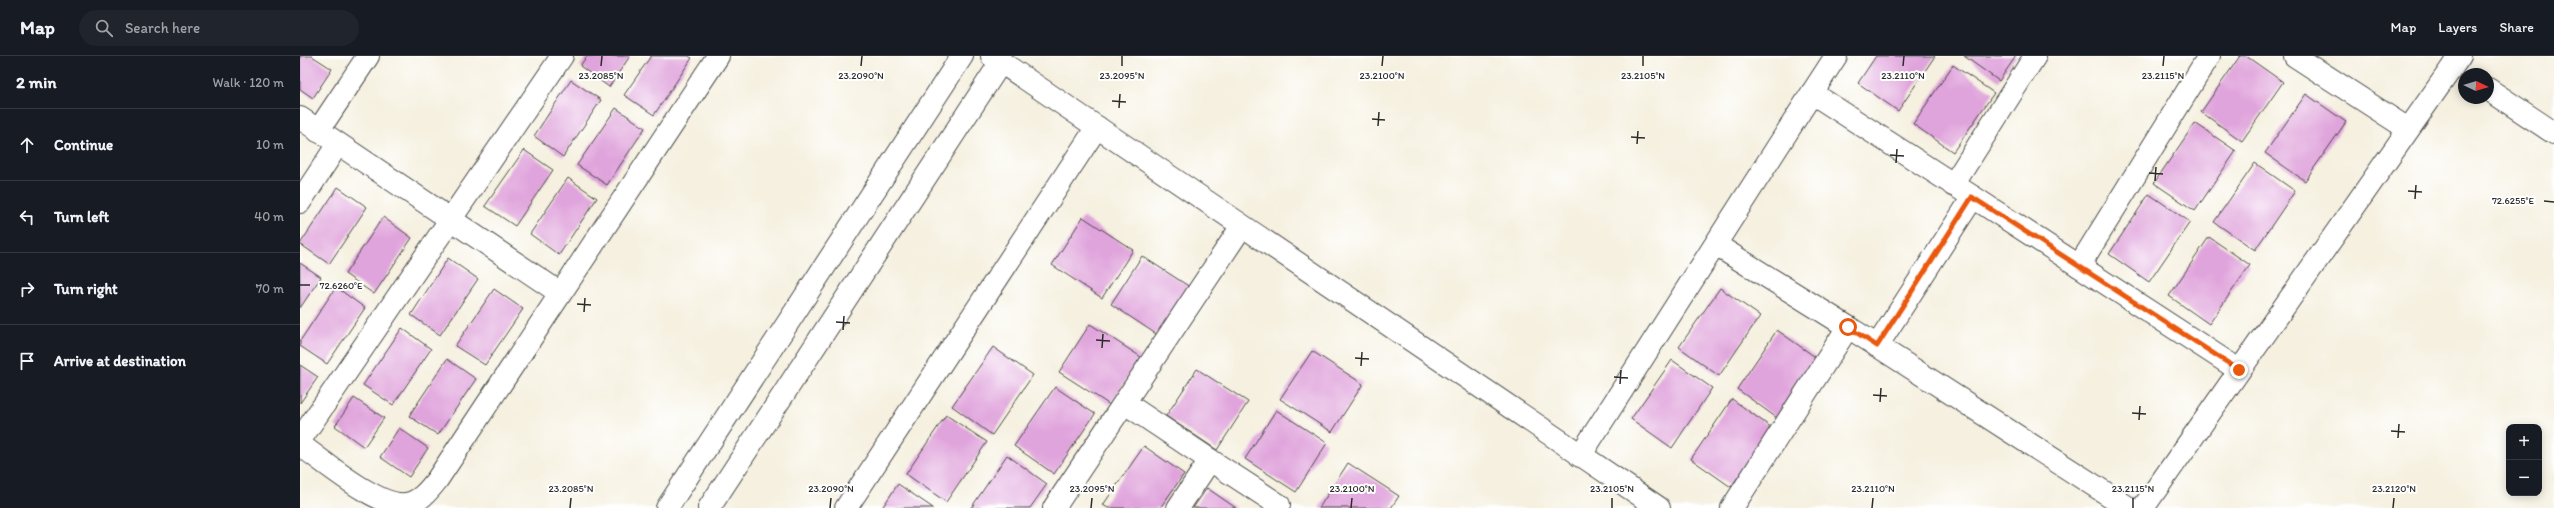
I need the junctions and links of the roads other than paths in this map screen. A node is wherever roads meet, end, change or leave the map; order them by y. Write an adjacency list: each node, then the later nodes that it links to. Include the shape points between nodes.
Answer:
1 (368, 56): 16 (street)
2 (562, 56): 22 (street)
3 (718, 56): 26 (street)
4 (962, 56): 36 (street)
5 (1836, 56): 11 (street)
6 (2035, 56): 19 (street)
7 (2209, 56): 25 (street)
8 (2295, 56): 15 (street)
9 (996, 59): 14 (street); 37 (street)
10 (2459, 65): 15 (street)
11 (1812, 93): 19 (street); 24 (street)
12 (2494, 93): 17 (street)
13 (300, 118): 16 (street)
14 (1097, 127): 23 (street); 38 (street)
15 (2408, 129): 29 (street)
16 (318, 131): 18 (street)
17 (2554, 133)
18 (338, 144): 21 (street); 22 (street)
19 (1953, 185): 20 (street)
20 (1972, 197): 25 (street); 28 (street)
21 (300, 202)
22 (452, 221): 26 (street); 31 (street)
23 (1242, 226): 30 (street); 33 (street)
24 (1716, 244): 27 (street); 33 (street)
25 (2079, 266): 29 (street)
26 (560, 293): 32 (street, via 437,480 421,498 406,504 388,502 370,493)
27 (1848, 327): 28 (street); 42 (street)
28 (1877, 346): 43 (street)
29 (2239, 370): 44 (street)
30 (1125, 403): 34 (street); 39 (street)
31 (300, 440)
32 (300, 445)
33 (1580, 456): 41 (street)
34 (1210, 460): 35 (street); 40 (street)
35 (1279, 507)
36 (667, 508)
37 (709, 508)
38 (846, 508)
39 (1054, 508)
40 (1178, 508)
41 (1659, 508)
42 (1732, 508)
43 (2129, 508)
44 (2143, 508)

